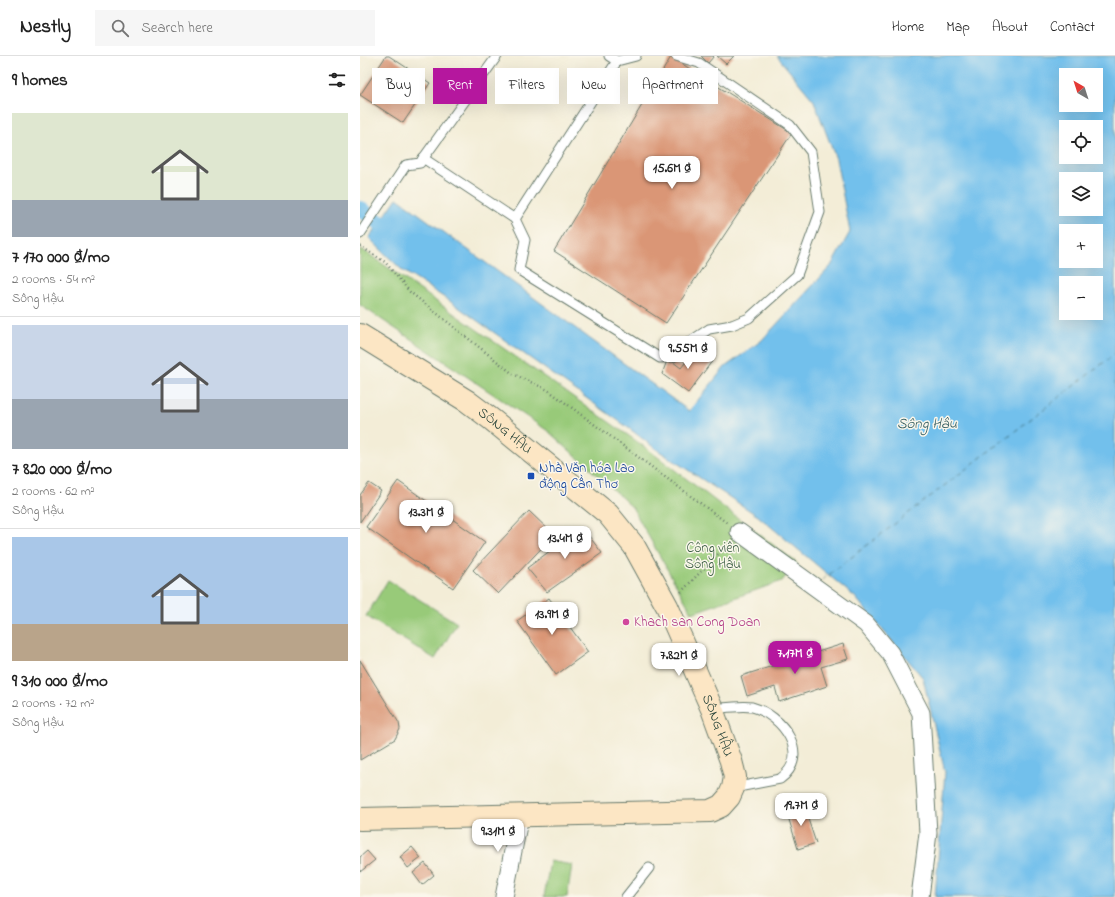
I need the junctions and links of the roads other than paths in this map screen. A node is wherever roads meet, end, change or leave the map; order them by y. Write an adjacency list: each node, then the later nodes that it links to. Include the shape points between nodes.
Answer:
1 (497, 56): 5 (lane)
2 (636, 56): 4 (lane)
3 (676, 56): 6 (lane, via 699,63 790,125 811,152 820,212 796,276 749,318 732,325 709,329 686,344 673,357 660,358 519,270 525,240)
4 (613, 59): 6 (lane)
5 (423, 158): 6 (lane); 7 (lane, via 420,163 406,165)
6 (515, 219)
7 (360, 234)
8 (360, 335): 10 (street, SÔNG HẬU, via 467,401 608,514 634,546 667,606)
9 (739, 532): 17 (street, via 866,624 890,653 921,713 928,833)
10 (712, 709): 11 (street, SÔNG HẬU, via 735,776); 11 (lane, via 751,707 764,712 779,724 791,739 794,758 790,769 783,777)
11 (733, 788): 12 (street, via 721,806 710,811)
12 (520, 815): 13 (street); 15 (street)
13 (360, 819)
14 (649, 868): 16 (lane)
15 (504, 897)
16 (626, 897)
17 (920, 897)

